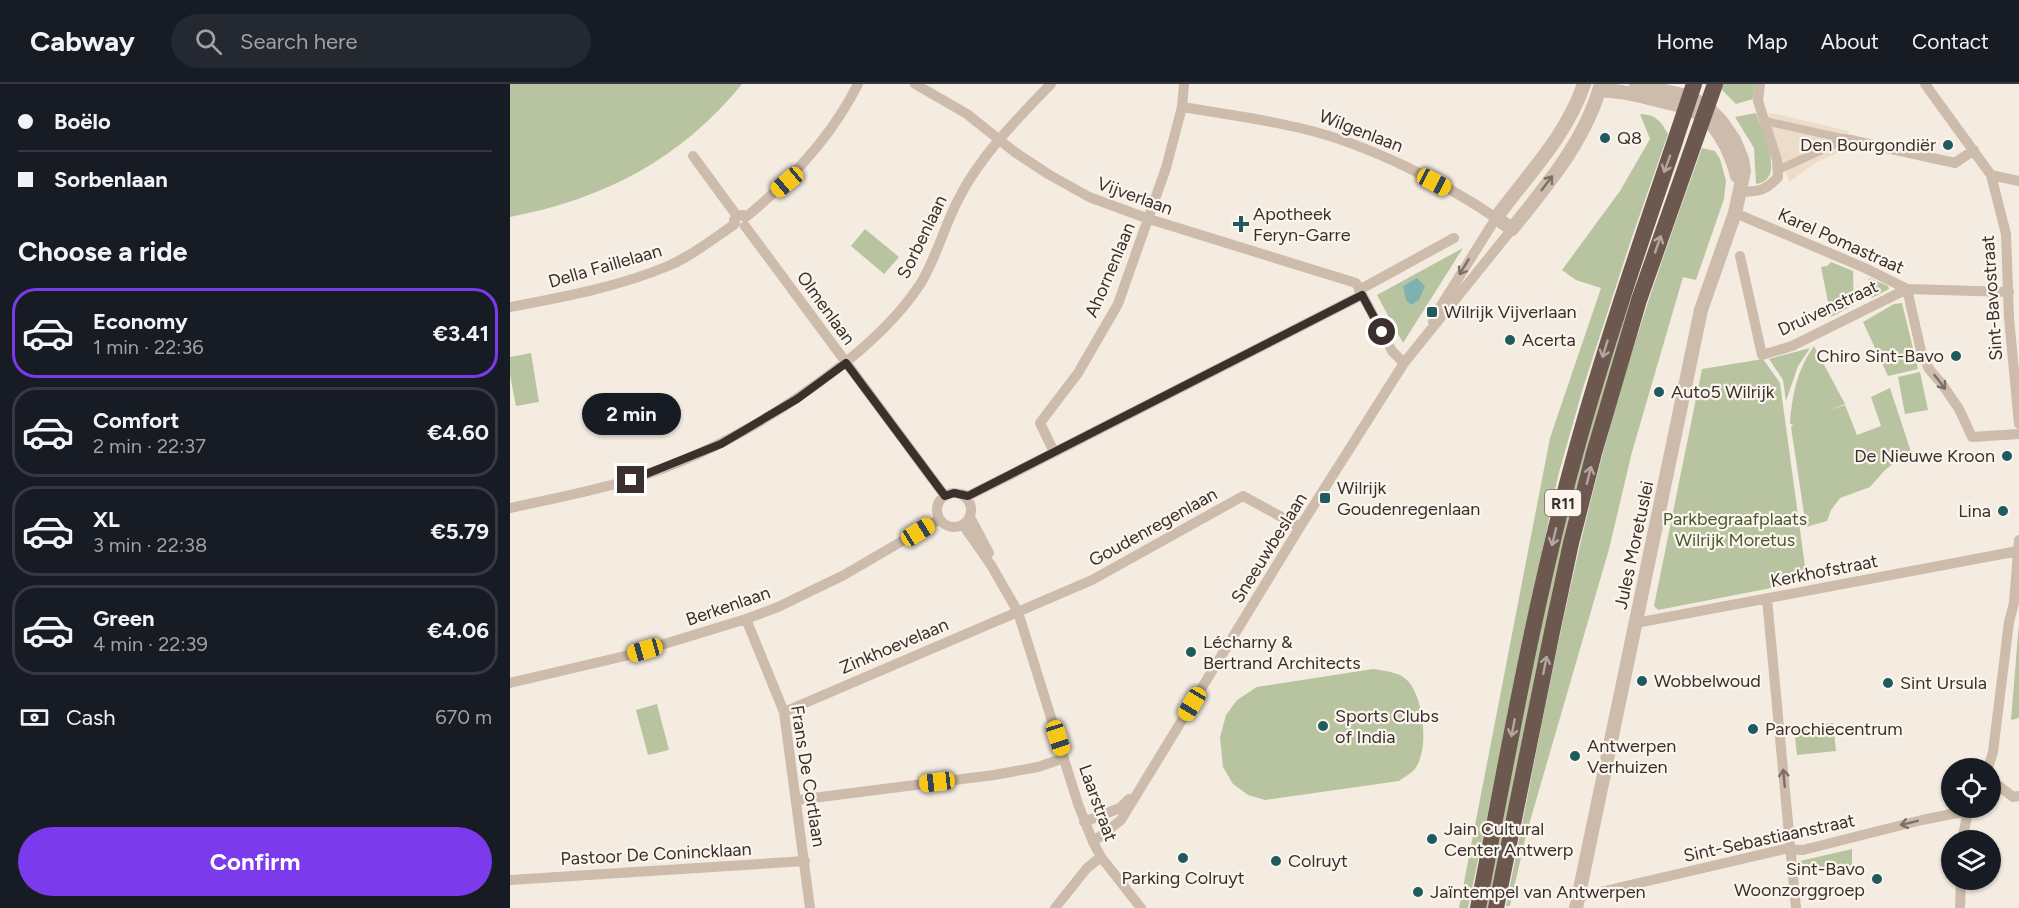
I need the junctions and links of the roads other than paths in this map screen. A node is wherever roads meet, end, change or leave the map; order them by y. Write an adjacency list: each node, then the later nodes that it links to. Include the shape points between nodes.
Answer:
1 (858, 84): 26 (street, Della Faillelaan, via 841,113 787,182)
2 (915, 84): 16 (street, Vijverlaan, via 967,114)
3 (1051, 84): 16 (street, Sorbenlaan)
4 (1184, 84): 12 (street, Ahornenlaan)
5 (1584, 84): 24 (street, via 1557,139)
6 (1636, 84): 11 (street, Jules Moretuslei)
7 (1715, 84): 13 (highway, R11)
8 (1760, 84): 14 (street, via 1758,101)
9 (1925, 84): 17 (street, Sint-Bavostraat)
10 (1600, 87): 11 (street, Jules Moretuslei); 27 (street, one-way to 10, via 1577,141)
11 (1690, 97): 13 (street, Jules Moretuslei); 75 (highway, R11, one-way to 75, via 1626,281 1576,449 1534,626)
12 (1182, 107): 24 (street, Wilgenlaan, via 1294,127 1341,141 1419,174); 25 (street, Ahornenlaan)
13 (1705, 112): 22 (street, Jules Moretuslei, via 1724,125 1734,140 1744,171); 76 (highway, R11, one-way to 13, via 1571,543 1594,453 1639,300)
14 (1765, 121): 15 (street); 19 (street)
15 (1846, 139): 17 (street, via 1955,163); 19 (street)
16 (999, 140): 25 (street, Vijverlaan, via 1060,182); 36 (street, Sorbenlaan, via 958,199 920,283 892,320)
17 (1974, 150): 20 (street, Sint-Bavostraat)
18 (693, 156): 26 (street, Olmenlaan)
19 (1778, 170): 22 (street, via 1778,177 1767,188)
20 (1992, 175): 21 (street); 32 (street, Sint-Bavostraat, via 2006,234)
21 (2019, 181)
22 (1739, 192): 23 (street, Jules Moretuslei)
23 (1735, 213): 30 (street, Karel Pomastraat); 53 (street, Jules Moretuslei, via 1700,316)
24 (1496, 218): 27 (street, Wilgenlaan); 35 (street, Sneeuwbeslaan, one-way to 35)
25 (1149, 219): 31 (street, Vijverlaan, via 1356,283); 40 (street, Ahornenlaan, via 1118,304 1078,373 1040,423)
26 (741, 220): 33 (street, Della Faillelaan, via 670,265 614,285); 36 (street, Olmenlaan)
27 (1512, 229): 35 (street, Sneeuwbeslaan)
28 (1454, 238): 31 (street)
29 (1740, 256): 30 (street, Druivenstraat, via 1762,355 1792,346)
30 (1908, 289): 32 (street, Karel Pomastraat); 39 (street, one-way to 39, via 1921,351 1929,369 1959,409 1972,437)
31 (1361, 292): 37 (street, via 1392,351); 40 (street)
32 (2009, 292): 34 (street, Sint-Bavostraat)
33 (510, 307)
34 (2014, 318): 38 (street, Sint-Bavostraat)
35 (1428, 332): 37 (street, Sneeuwbeslaan)
36 (846, 363): 43 (street, Olmenlaan); 45 (street, Sorbenlaan, via 781,409 687,459 631,480)
37 (1404, 363): 48 (street, Sneeuwbeslaan)
38 (2019, 424)
39 (2019, 434)
40 (1054, 452): 41 (street)
41 (1012, 474): 42 (street, via 968,496); 44 (street)
42 (962, 495): 43 (street); 44 (street)
43 (945, 496): 46 (street, via 938,504)
44 (971, 504): 47 (street)
45 (510, 508)
46 (940, 519): 47 (street, via 952,527); 52 (street, Berkenlaan, via 844,575)
47 (967, 521): 51 (street, Laarstraat)
48 (1300, 527): 51 (street, Goudenregenlaan, via 1243,496 1092,580); 58 (street, Sneeuwbeslaan)
49 (2019, 545): 50 (street, Kerkhofstraat); 57 (street)
50 (1767, 599): 53 (street, Kerkhofstraat); 65 (street, one-way to 50)
51 (1018, 612): 55 (street, Zinkhoevelaan); 56 (street, Laarstraat)
52 (746, 619): 54 (street, Berkenlaan, via 625,656); 55 (street, Frans De Cortlaan)
53 (1636, 623): 70 (street, Jules Moretuslei)
54 (510, 683)
55 (784, 712): 61 (street, Frans De Cortlaan)
56 (1064, 758): 61 (street, via 994,775); 63 (street, Laarstraat)
57 (1991, 758)
58 (1142, 785): 63 (street, Sneeuwbeslaan, via 1120,808); 64 (street, Sneeuwbeslaan, via 1121,820)
59 (2001, 788): 60 (street, via 2013,797)
60 (2019, 796)
61 (797, 800): 67 (street, Frans De Cortlaan)
62 (1941, 815): 65 (street, Sint-Sebastiaanstraat, one-way to 65, via 1803,850)
63 (1084, 822): 64 (street, Laarstraat)
64 (1093, 842): 66 (street, Laarstraat)
65 (1790, 848): 70 (street, Sint-Sebastiaanstraat); 77 (street)
66 (1101, 857): 73 (street); 74 (street, Laarstraat)
67 (805, 861): 68 (street, Pastoor De Conincklaan); 71 (street, Frans De Cortlaan)
68 (510, 880)
69 (1961, 890): 78 (street)
70 (1577, 903)
71 (810, 908)
72 (1044, 908): 73 (street)
73 (1053, 908)
74 (1141, 908)
75 (1478, 908)
76 (1496, 908)
77 (1796, 908)
78 (1960, 908)

